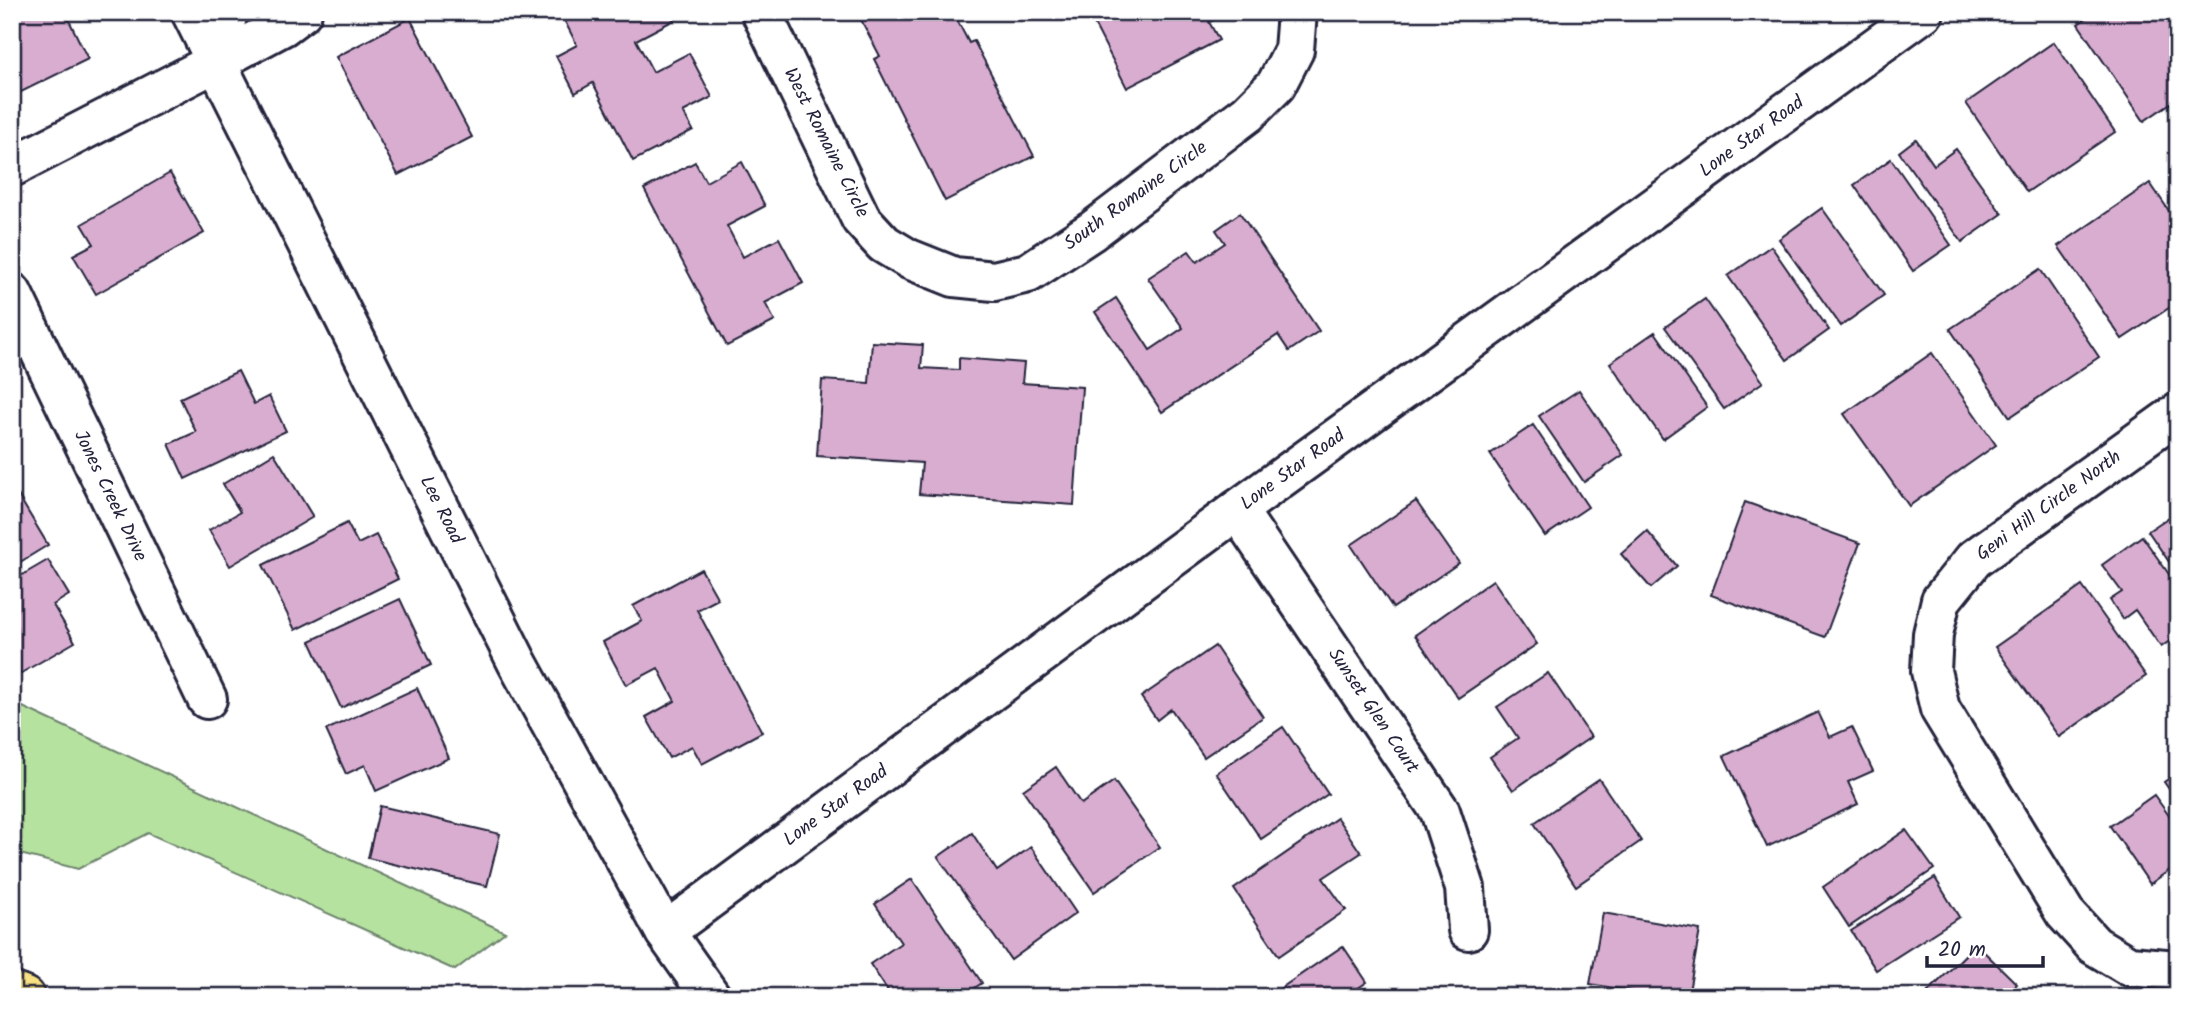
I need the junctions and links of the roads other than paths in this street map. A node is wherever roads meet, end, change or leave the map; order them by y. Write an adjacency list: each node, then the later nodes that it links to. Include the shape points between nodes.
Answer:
1 (191, 12): 7 (street, Lee Road)
2 (228, 12): 7 (street)
3 (302, 12): 7 (street)
4 (761, 12): 9 (street, West Romaine Circle, via 862,219 884,244)
5 (1297, 12): 9 (street, South Romaine Circle, via 1294,50 1276,85 1248,113 1092,231 1028,273 993,281 954,277)
6 (1924, 12): 12 (street, Lone Star Road)
7 (216, 62): 8 (street); 15 (street, Lee Road, via 518,664)
8 (12, 167)
9 (909, 259)
10 (12, 293): 13 (street, Jones Creek Drive)
11 (2178, 413): 16 (street, Geni Hill Circle North, via 1975,559 1941,600 1931,671 1940,709 2065,913 2094,945 2129,966)
12 (1237, 510): 14 (street, Sunset Glen Court, via 1440,811 1465,888); 15 (street, Lone Star Road)
13 (207, 699)
14 (1468, 930)
15 (665, 932): 19 (street, Lee Road)
16 (2178, 970)
17 (12, 992): 18 (highway)
18 (25, 997)
19 (711, 997)

